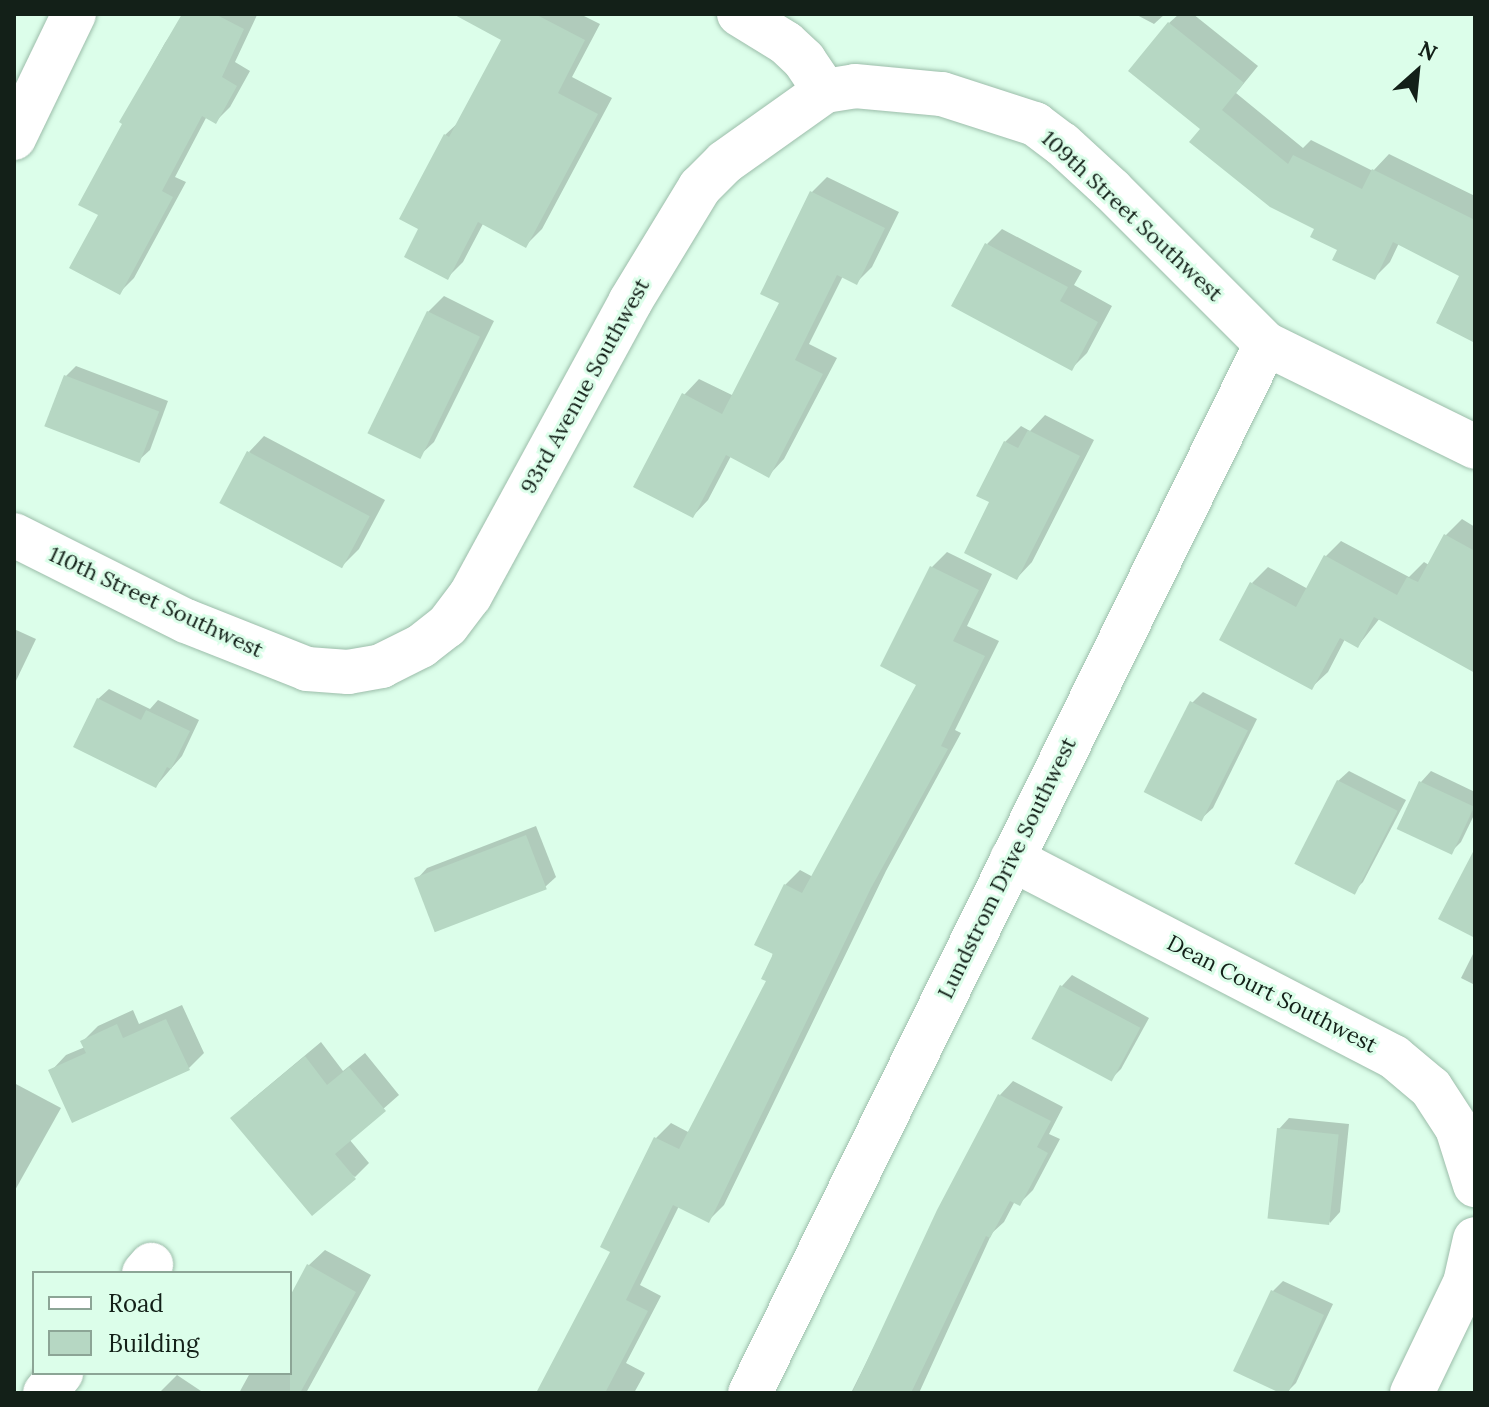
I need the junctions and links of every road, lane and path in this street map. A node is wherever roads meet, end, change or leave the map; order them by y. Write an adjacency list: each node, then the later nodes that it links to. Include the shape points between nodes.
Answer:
1 (74, 14): 4 (street)
2 (739, 14): 3 (street, via 786,43)
3 (825, 91): 5 (street, 109th Street Southwest, via 855,86 942,94 1035,124 1112,190); 8 (street, 93rd Avenue Southwest, via 725,162 700,187 630,302 470,596 447,626 381,666)
4 (14, 138)
5 (1266, 344): 6 (street, 109th Street Southwest); 9 (street, Lundstrom Drive Southwest)
6 (1475, 447)
7 (14, 535): 8 (street, 110th Street Southwest, via 260,652 307,669)
8 (348, 672)
9 (1012, 859): 10 (street, Dean Court Southwest, via 1394,1057 1431,1088 1457,1128); 14 (street, Lundstrom Drive Southwest)
10 (1475, 1185)
11 (1475, 1239): 15 (street, via 1465,1283)
12 (59, 1375): 13 (street)
13 (45, 1393)
14 (750, 1393)
15 (1412, 1393)

